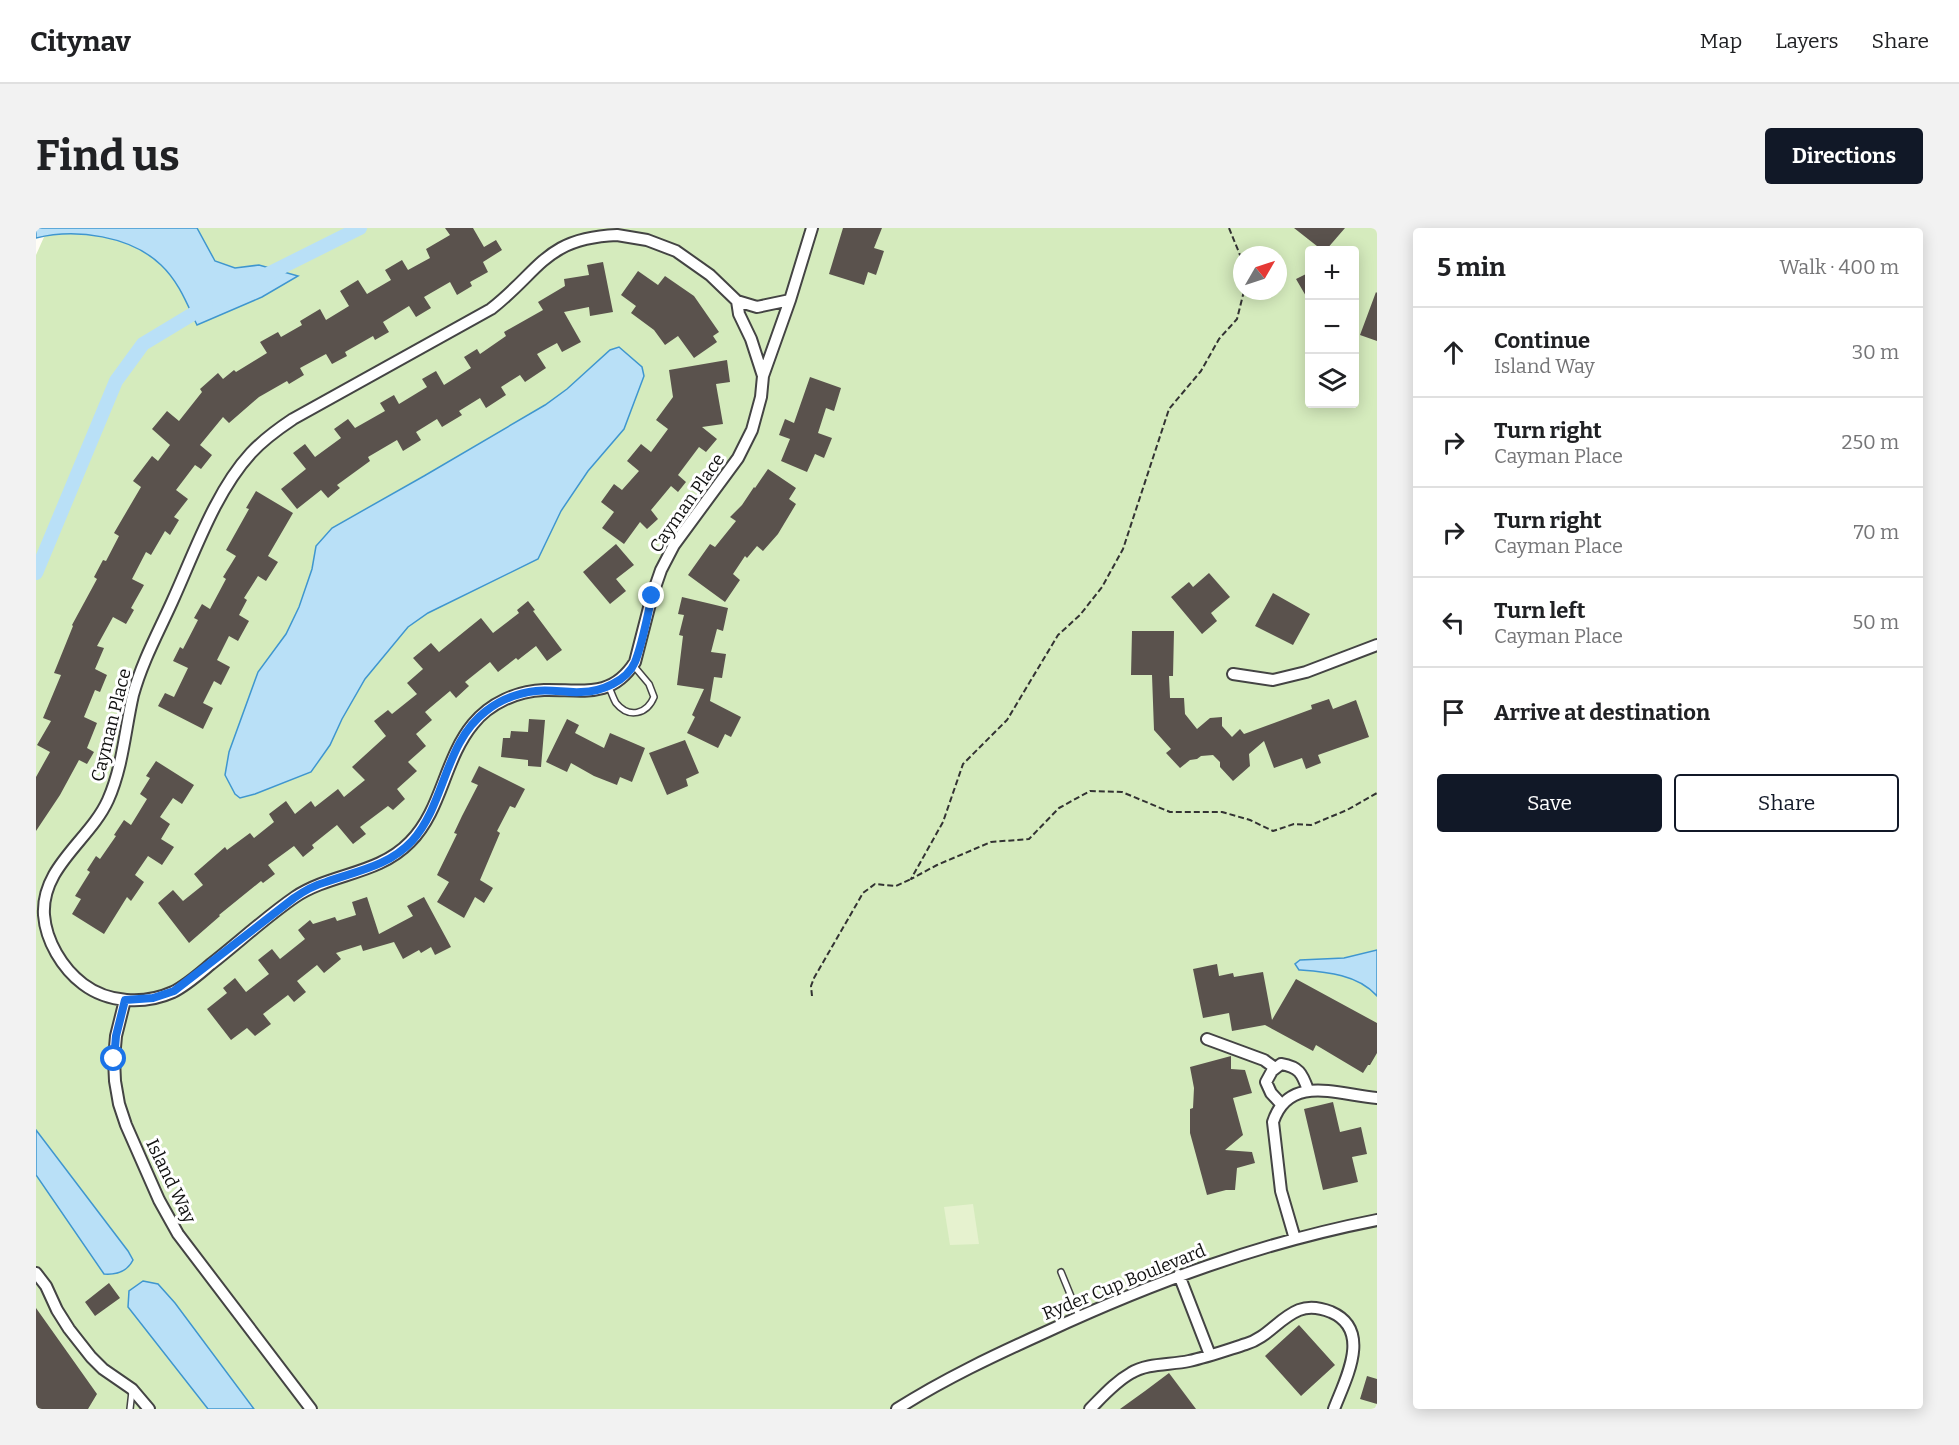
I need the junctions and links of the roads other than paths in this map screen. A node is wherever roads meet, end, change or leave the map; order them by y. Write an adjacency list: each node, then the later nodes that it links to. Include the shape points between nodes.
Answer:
1 (812, 228): 3 (street)
2 (634, 232): 4 (street, Cayman Place, via 694,262); 10 (street, Cayman Place, via 585,238 555,250 491,309 273,432 251,453 225,489 145,658 107,802 59,864 46,892 47,931 63,963 94,992)
3 (790, 300): 4 (street, via 757,307); 5 (street)
4 (737, 302): 5 (street, Cayman Place)
5 (763, 376): 7 (street, Cayman Place, via 752,430 743,449 674,545 661,570)
6 (1377, 645): 8 (street, via 1273,680)
7 (633, 666): 9 (street, Cayman Place); 9 (lane, via 649,684 654,697 651,706 632,714 622,710)
8 (1233, 674)
9 (608, 686): 10 (street, Cayman Place, via 584,692 535,691 494,706 462,736 424,824 404,848 367,870 310,888 174,991 153,998)
10 (125, 1000): 26 (street, Island Way, via 116,1036 115,1081 126,1125 159,1200 178,1234)
11 (1207, 1039): 12 (street, via 1264,1060)
12 (1275, 1068): 13 (street, via 1281,1064 1295,1067); 15 (street, via 1266,1082)
13 (1308, 1090): 14 (street); 15 (street)
14 (1377, 1098)
15 (1281, 1105): 17 (street, via 1274,1122 1275,1154)
16 (1377, 1220): 17 (street, Ryder Cup Boulevard)
17 (1295, 1239): 20 (street, Ryder Cup Boulevard)
18 (1061, 1272): 21 (lane)
19 (36, 1273): 23 (street, via 69,1329 91,1357)
20 (1179, 1275): 21 (street, Ryder Cup Boulevard); 22 (street)
21 (1079, 1316): 27 (street, Ryder Cup Boulevard)
22 (1210, 1355): 28 (street, via 1133,1371); 29 (street, via 1257,1341 1301,1309 1332,1312 1348,1327 1354,1347)
23 (132, 1389): 24 (lane); 25 (street)
24 (130, 1409)
25 (149, 1409)
26 (310, 1409)
27 (897, 1409)
28 (1089, 1409)
29 (1334, 1409)

